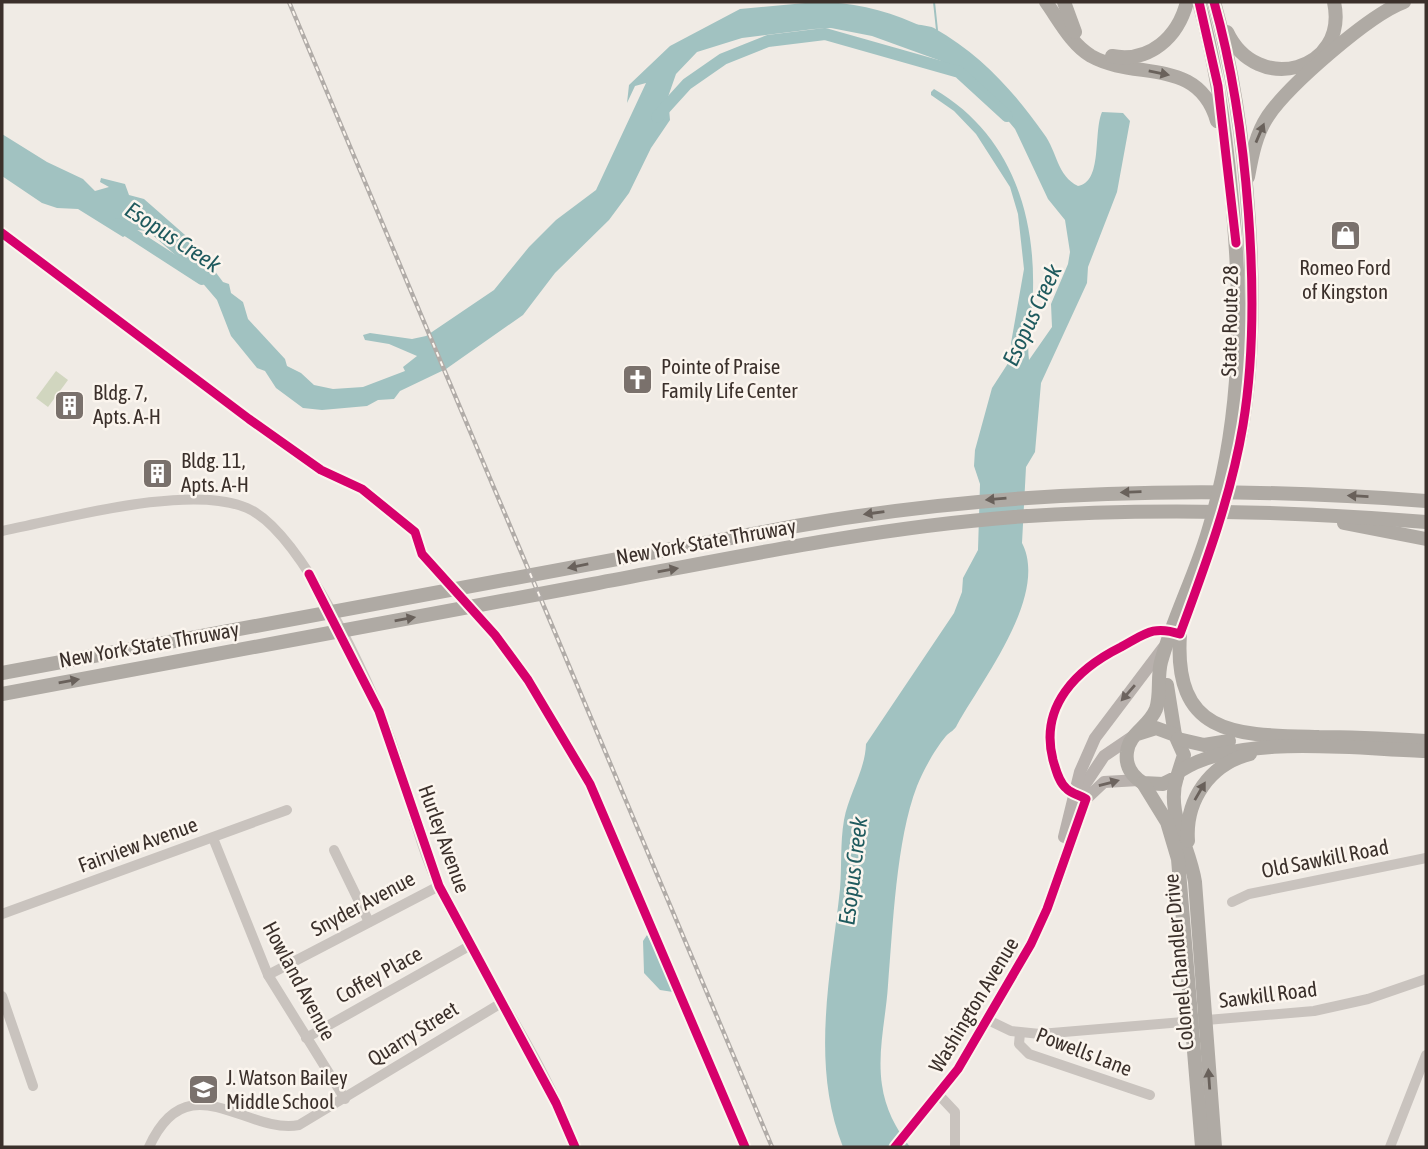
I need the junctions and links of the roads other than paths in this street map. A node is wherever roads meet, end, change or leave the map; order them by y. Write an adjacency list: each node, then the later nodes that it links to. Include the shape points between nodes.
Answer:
1 (1046, 2): 8 (highway, one-way to 8, via 1070,37 1093,57 1174,76 1198,88 1214,112)
2 (1064, 2): 3 (highway, via 1082,40 1105,54 1125,58 1164,43 1177,29)
3 (1187, 2)
4 (1199, 2): 8 (highway, State Route 28, via 1218,86)
5 (1214, 2): 6 (highway, via 1237,49 1250,61 1276,70 1303,65 1323,50 1334,28); 9 (highway, State Route 28, via 1232,83)
6 (1334, 2)
7 (1404, 2): 9 (highway, one-way to 7, via 1255,146 1273,108 1370,20)
8 (1230, 177): 10 (highway, State Route 28, via 1240,342)
9 (1245, 199): 10 (highway, State Route 28, via 1250,341 1246,407)
10 (1231, 463): 16 (highway, State Route 28, via 1212,534)
11 (1426, 501): 17 (highway, New York State Thruway, one-way to 17, via 1241,491 1049,495 942,505 834,519)
12 (1263, 512): 13 (highway, New York State Thruway); 15 (highway); 18 (highway, New York State Thruway, one-way to 12, via 824,542 944,524 1051,515)
13 (1426, 522)
14 (2, 531): 34 (street, Hurley Avenue, via 181,500 233,503 267,520 309,575 369,688)
15 (1426, 540)
16 (1175, 636): 19 (highway, State Route 28, via 1160,670 1155,711); 20 (highway, via 1180,673 1195,706 1223,728); 21 (highway, State Route 28, via 1167,686); 28 (main road, one-way to 28, via 1091,746)
17 (2, 673)
18 (2, 694)
19 (1134, 735): 21 (highway, via 1156,728); 26 (highway, via 1126,759); 28 (main road, Washington Avenue, via 1110,750 1093,769)
20 (1275, 736): 21 (highway, via 1204,746); 22 (highway)
21 (1177, 737): 25 (highway, via 1184,755)
22 (1426, 741)
23 (1300, 748): 24 (highway); 25 (highway, via 1226,751 1199,760); 31 (highway, one-way to 23, via 1192,807 1212,774 1246,755)
24 (1426, 751)
25 (1179, 774): 26 (highway, via 1163,784); 31 (highway, Colonel Chandler Drive, via 1174,813)
26 (1141, 781): 33 (main road, Washington Avenue, one-way to 26, via 1082,805 1094,789 1111,780); 55 (highway, Colonel Chandler Drive, via 1167,822 1178,859)
27 (287, 810): 29 (street, Fairview Avenue)
28 (1064, 837): 33 (main road, Washington Avenue)
29 (213, 838): 36 (street, Fairview Avenue); 39 (street, Howland Avenue)
30 (334, 850): 37 (street)
31 (1190, 856): 56 (highway, Colonel Chandler Drive, one-way to 31, via 1197,898)
32 (1426, 858): 35 (street, Old Sawkill Road, via 1249,894)
33 (1060, 867): 43 (main road, Washington Avenue, via 1040,928)
34 (439, 886): 37 (street, Snyder Avenue); 38 (street, Hurley Avenue)
35 (1232, 902)
36 (2, 914)
37 (369, 922): 39 (street, Snyder Avenue)
38 (471, 944): 42 (street, Hurley Avenue); 45 (street, Coffey Place)
39 (268, 975): 45 (street, Howland Avenue)
40 (1426, 979): 44 (street, Sawkill Road, via 1333,1007 1226,1020)
41 (2, 996): 47 (street)
42 (503, 1002): 50 (street, Quarry Street); 52 (street, Hurley Avenue)
43 (988, 1020): 44 (street, Sawkill Road); 48 (main road, Washington Avenue)
44 (1020, 1033): 49 (street, Powells Lane, via 1019,1044 1029,1054)
45 (306, 1038): 50 (street, Howland Avenue)
46 (1426, 1055): 57 (street)
47 (33, 1086)
48 (939, 1095): 53 (main road, Washington Avenue); 54 (street, via 955,1112)
49 (1150, 1096)
50 (345, 1099): 51 (street, Quarry Street, via 293,1126 267,1123 220,1107 187,1108 158,1131)
51 (149, 1147)
52 (575, 1147)
53 (895, 1147)
54 (955, 1147)
55 (1202, 1147)
56 (1214, 1147)
57 (1390, 1147)

